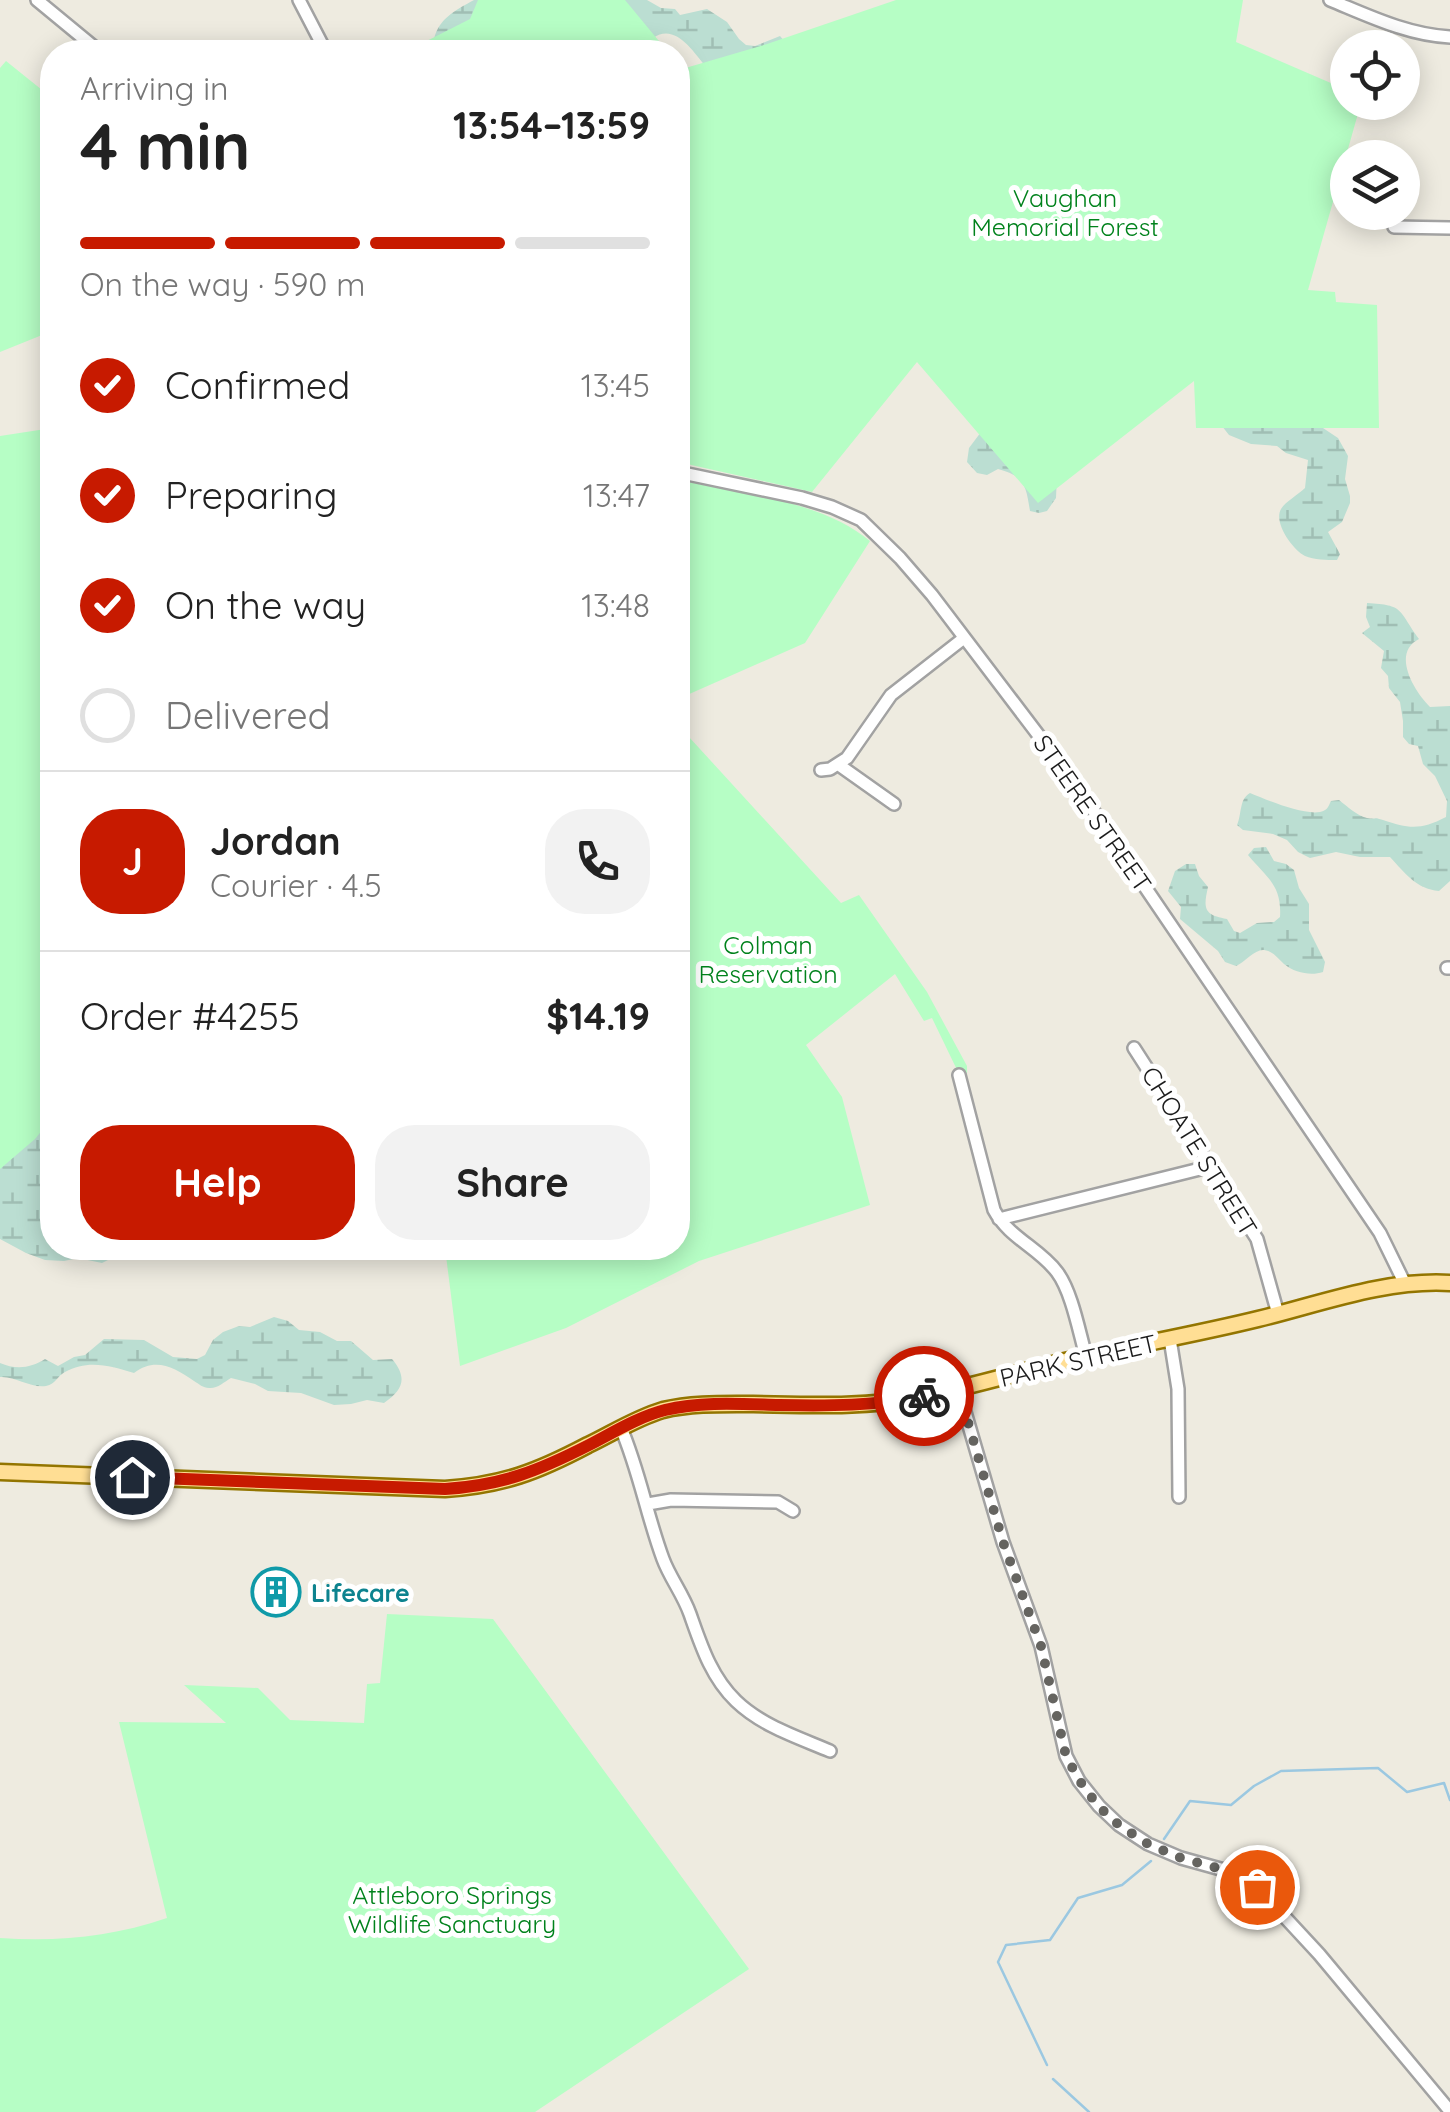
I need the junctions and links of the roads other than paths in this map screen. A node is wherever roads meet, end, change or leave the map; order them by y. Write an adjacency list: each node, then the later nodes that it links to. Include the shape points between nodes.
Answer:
1 (37, 0): 5 (street)
2 (299, 0): 6 (street)
3 (1330, 0): 4 (street, via 1397,27)
4 (1450, 38)
5 (85, 40)
6 (320, 40)
7 (1420, 227): 8 (street)
8 (1450, 228)
9 (690, 475): 10 (street, STEERE STREET, via 802,498 861,520)
10 (964, 638): 11 (street, via 891,695); 19 (street, STEERE STREET, via 1237,1019 1380,1233)
11 (839, 764): 12 (street); 13 (street)
12 (820, 770)
13 (894, 804)
14 (1134, 1048): 16 (street, CHOATE STREET)
15 (959, 1076): 17 (street)
16 (1212, 1166): 17 (street); 20 (street, CHOATE STREET, via 1257,1239)
17 (999, 1219): 22 (street, via 1060,1277)
18 (1450, 1282): 19 (main road, PARK STREET)
19 (1405, 1284): 20 (main road, PARK STREET)
20 (1278, 1314): 21 (main road, PARK STREET)
21 (1170, 1339): 22 (main road, PARK STREET); 26 (street)
22 (1086, 1356): 23 (main road, PARK STREET)
23 (958, 1388): 24 (main road, PARK STREET, via 857,1405 691,1405); 30 (street, via 1041,1646 1066,1756 1079,1780 1098,1806 1148,1844 1257,1887)
24 (621, 1428): 25 (main road, PARK STREET, via 531,1473 477,1487); 27 (street)
25 (0, 1472)
26 (1180, 1497)
27 (648, 1504): 28 (street, via 778,1502); 29 (street, via 664,1562 706,1660 729,1694 771,1726)
28 (793, 1512)
29 (830, 1752)
30 (1450, 2111)

